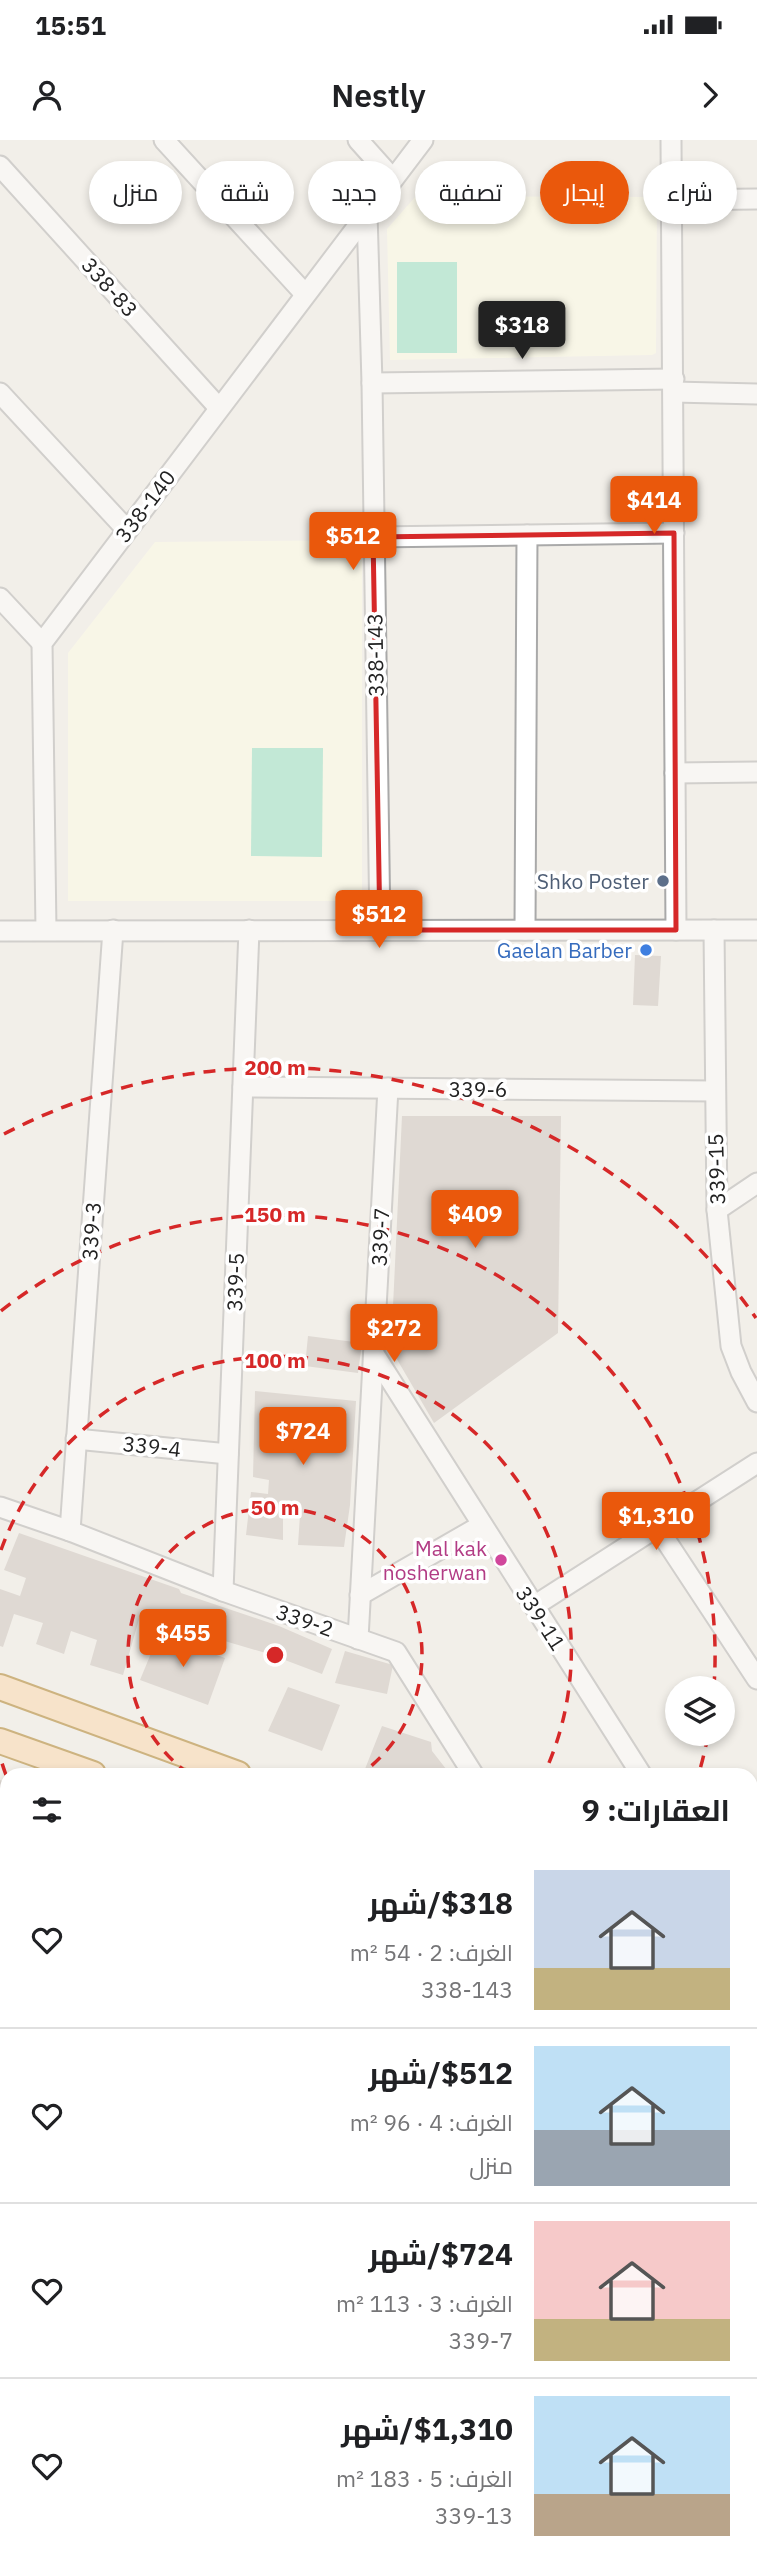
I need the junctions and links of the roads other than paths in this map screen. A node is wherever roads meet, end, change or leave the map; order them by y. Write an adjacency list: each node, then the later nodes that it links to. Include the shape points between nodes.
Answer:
1 (164, 140): 14 (street)
2 (358, 140): 5 (street)
3 (423, 140): 8 (street, 338-140)
4 (671, 140): 6 (street)
5 (377, 161)
6 (672, 161)
7 (0, 166): 19 (street, 338-83)
8 (401, 169)
9 (737, 199): 10 (street)
10 (757, 199)
11 (359, 224): 14 (street, 338-140)
12 (367, 224): 15 (street, 338-143)
13 (673, 224): 16 (street)
14 (305, 294): 19 (street, 338-140)
15 (372, 383): 16 (street); 23 (street, 338-143)
16 (674, 386): 18 (street); 21 (street)
17 (0, 394): 20 (street)
18 (757, 394)
19 (219, 408): 20 (street, 338-140)
20 (127, 530): 25 (street, 338-140)
21 (674, 533): 22 (street); 26 (street)
22 (527, 535): 23 (street); 32 (street)
23 (373, 537): 31 (street, 338-143)
24 (0, 598): 25 (street)
25 (42, 643): 28 (street)
26 (675, 772): 27 (street); 33 (street)
27 (757, 772)
28 (46, 930): 29 (street); 36 (street)
29 (113, 930): 30 (street); 45 (street, 339-3)
30 (249, 930): 31 (street); 37 (street, 339-5)
31 (380, 930): 32 (street)
32 (525, 930): 33 (street)
33 (676, 930): 34 (street)
34 (714, 930): 35 (street); 39 (street, 339-15)
35 (757, 930)
36 (0, 931)
37 (243, 1087): 38 (street, 339-6); 46 (street, 339-5)
38 (388, 1088): 39 (street, 339-6); 42 (street, 339-7)
39 (714, 1091): 41 (street, 339-15)
40 (757, 1183): 41 (street)
41 (717, 1210): 43 (street, 339-15, via 731,1346)
42 (374, 1354): 49 (street, 339-11); 53 (street, 339-7)
43 (749, 1367): 44 (street, 339-15)
44 (757, 1402)
45 (76, 1439): 46 (street, 339-4); 51 (street, 339-3)
46 (228, 1454): 52 (street, 339-5)
47 (757, 1463): 50 (street)
48 (0, 1507): 51 (street, 339-2)
49 (482, 1525): 53 (street); 54 (street, 339-11)
50 (657, 1528): 54 (street); 56 (street)
51 (70, 1531): 52 (street, 339-2)
52 (223, 1591): 55 (street, 339-2)
53 (360, 1595): 55 (street, 339-7)
54 (534, 1606): 62 (street, 339-11)
55 (358, 1639): 61 (street, 339-2, via 396,1651)
56 (757, 1679)
57 (0, 1687): 60 (main road)
58 (0, 1741): 59 (main road)
59 (76, 1768)
60 (222, 1768)
61 (469, 1768)
62 (637, 1768)

